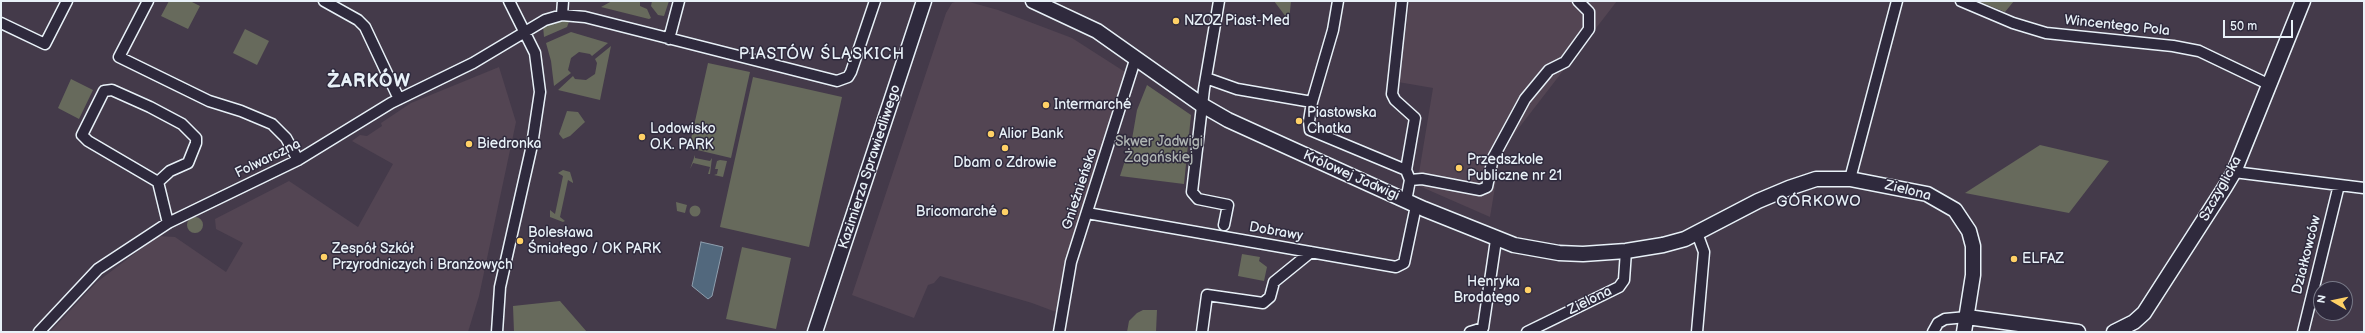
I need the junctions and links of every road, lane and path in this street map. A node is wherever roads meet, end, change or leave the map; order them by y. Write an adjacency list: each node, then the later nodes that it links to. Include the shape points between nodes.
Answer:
1 (67, 1): 18 (street, via 45,44)
2 (148, 1): 27 (street, via 119,57 209,101 241,110 272,124 286,138)
3 (324, 1): 24 (street, via 358,20 365,28)
4 (509, 1): 19 (street)
5 (563, 1): 17 (street)
6 (679, 1): 20 (street)
7 (875, 1): 20 (street, via 851,72 843,80 827,79)
8 (924, 1): 48 (street, Kazimierza Sprawiedliwego)
9 (1033, 1): 21 (street, Królowej Jadwigi, via 1078,20)
10 (1219, 1): 22 (street)
11 (1338, 1): 25 (street, via 1333,30)
12 (1402, 1): 28 (street, via 1393,98 1415,118)
13 (1578, 1): 31 (street, via 1589,12 1589,29 1565,62 1549,70 1525,99 1495,152 1487,187 1480,190 1422,179)
14 (1897, 1): 30 (street)
15 (1961, 1): 23 (street, Wincentego Pola, via 2046,33 2199,51)
16 (2303, 1): 23 (street, Szczyglicka)
17 (562, 15): 19 (street, Folwarczna, via 545,20); 20 (street, via 585,18)
18 (1, 23)
19 (526, 31): 24 (street, Folwarczna, via 473,63); 47 (street, via 535,53 540,92 532,145 500,287)
20 (669, 39)
21 (1136, 57): 26 (street, Królowej Jadwigi); 36 (street, Gnieźnieńska)
22 (1206, 78): 25 (street, via 1237,89); 26 (street)
23 (2268, 84): 29 (street, Szczyglicka)
24 (399, 98): 27 (street, Folwarczna)
25 (1312, 102): 28 (street, via 1310,130)
26 (1202, 105): 35 (street, Królowej Jadwigi, via 1246,129); 38 (street, via 1192,192 1198,199 1228,205)
27 (298, 160): 37 (street, Folwarczna)
28 (1406, 170): 31 (street)
29 (2234, 172): 33 (street); 45 (street, Szczyglicka, via 2155,299 2134,322)
30 (1850, 179): 39 (street, Zielona, via 1816,179 1789,188); 43 (street, Zielona, via 1927,194 1949,205 1961,216 1969,231 1974,258)
31 (1410, 180): 35 (street)
32 (158, 182): 32 (street, via 170,171 188,163 196,138 182,124 118,93 106,90 82,135); 37 (street)
33 (2339, 184): 34 (street); 57 (street, Działkowców)
34 (2364, 188)
35 (1411, 204): 40 (street, Królowej Jadwigi); 42 (street, Dobrawy, via 1404,263 1396,266)
36 (1087, 213): 42 (street, Dobrawy); 49 (street, Gnieźnieńska, via 1070,267)
37 (168, 223): 46 (street, Folwarczna, via 98,269)
38 (1224, 225)
39 (1697, 233): 41 (street, Królowej Jadwigi, via 1663,245); 53 (street, via 1704,252)
40 (1496, 240): 41 (street, Królowej Jadwigi, via 1566,254); 44 (street)
41 (1626, 251): 52 (street, Zielona, via 1624,280 1619,287)
42 (1311, 252): 50 (street, via 1274,282 1270,297 1263,303 1207,295)
43 (1967, 317): 54 (street, via 1938,322); 55 (street, Zielona); 56 (street)
44 (1485, 330): 51 (street)
45 (2119, 331)
46 (39, 332)
47 (497, 332)
48 (815, 332)
49 (1059, 332)
50 (1202, 332)
51 (1470, 332)
52 (1528, 332)
53 (1697, 332)
54 (1933, 332)
55 (1964, 332)
56 (2078, 332)
57 (2303, 332)

